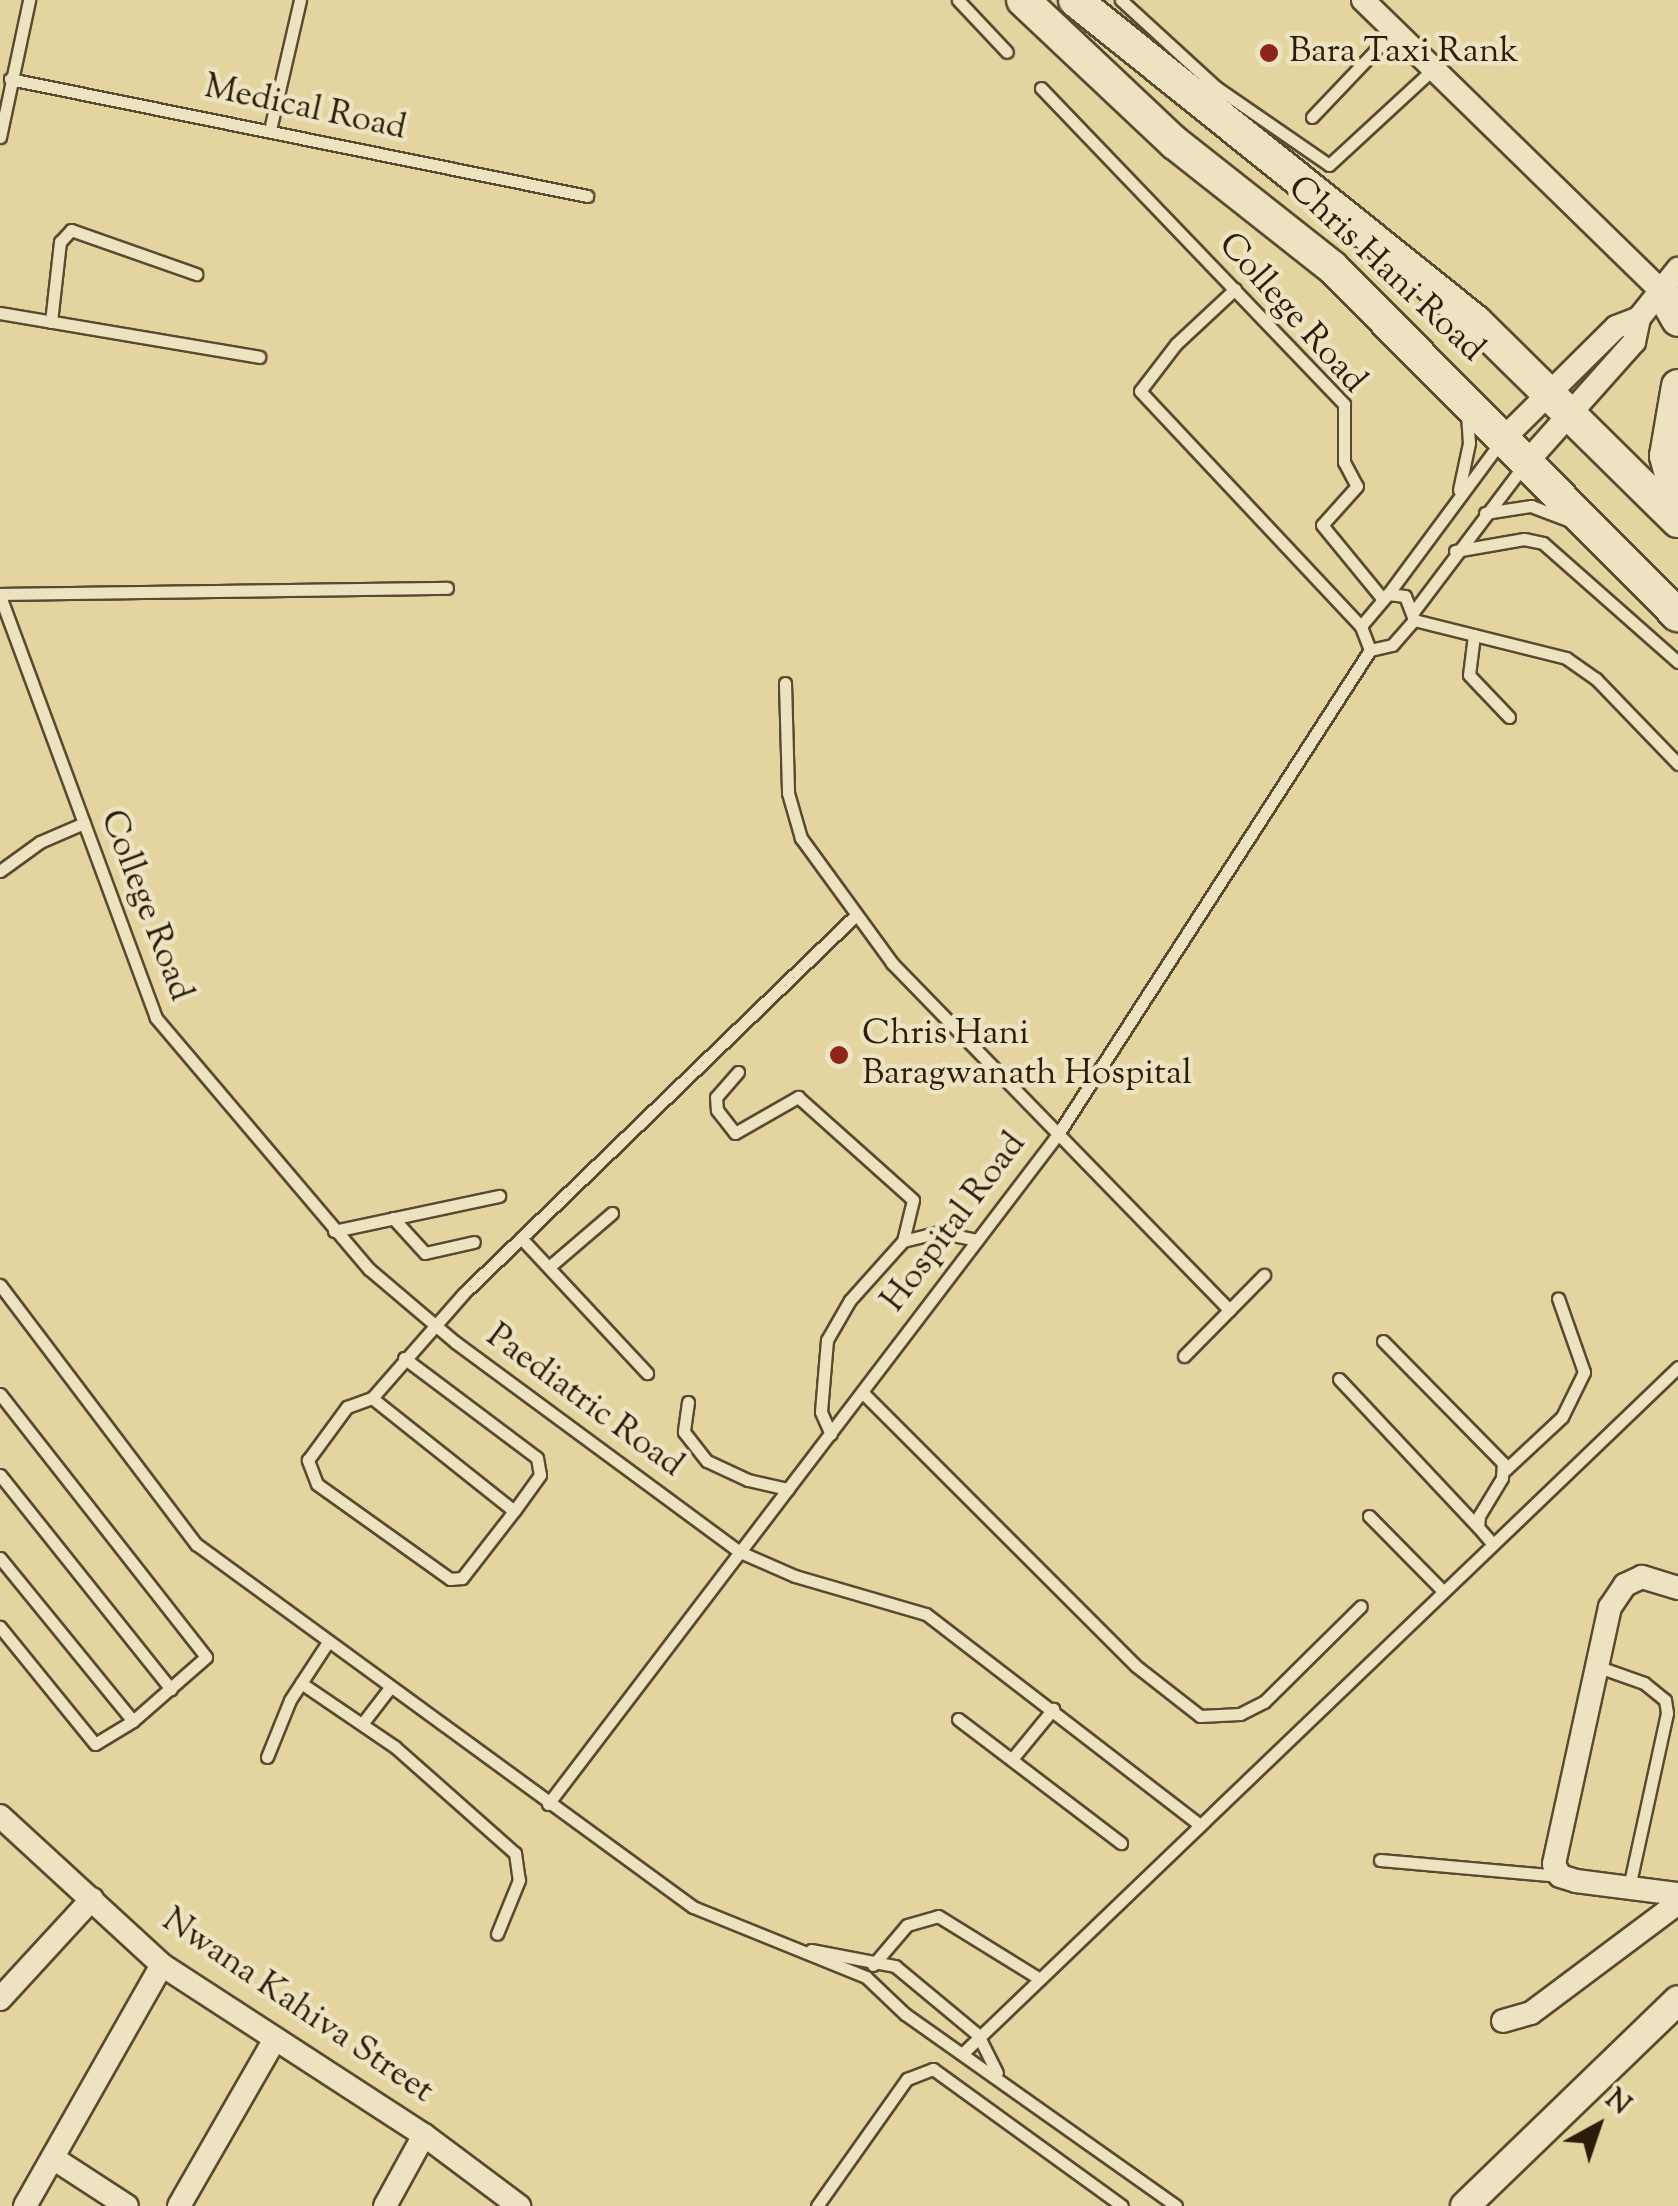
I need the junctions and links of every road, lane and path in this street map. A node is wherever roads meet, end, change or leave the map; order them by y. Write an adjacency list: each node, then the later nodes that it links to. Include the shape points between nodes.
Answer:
1 (29, 0): 11 (lane)
2 (300, 0): 14 (lane)
3 (958, 0): 9 (lane)
4 (1023, 0): 24 (main road, Chris Hani Road, via 1175,143 1332,267)
5 (1075, 0): 25 (main road, Chris Hani Road, via 1475,321)
6 (1121, 0): 10 (lane, via 1216,87 1329,166)
7 (1363, 0): 8 (street)
8 (1394, 31): 10 (street); 13 (lane)
9 (1007, 52)
10 (1433, 69): 19 (street)
11 (10, 79): 14 (lane, Medical Road); 15 (lane)
12 (1041, 88): 18 (lane, College Road)
13 (1312, 117)
14 (270, 130): 16 (lane, Medical Road)
15 (0, 137)
16 (587, 196)
17 (196, 274): 21 (lane, via 70,230 60,242)
18 (1235, 289): 35 (lane, College Road, via 1347,409 1344,462 1357,486 1322,525); 38 (lane, via 1176,344 1140,391)
19 (1673, 294): 25 (street, via 1616,327)
20 (0, 313): 21 (lane)
21 (50, 322): 22 (lane)
22 (258, 357)
23 (1678, 386): 27 (main road, via 1666,456)
24 (1461, 395): 26 (main road, Chris Hani Road); 28 (lane, via 1470,443)
25 (1559, 404): 26 (street); 26 (street); 30 (main road, Chris Hani Road)
26 (1515, 450): 28 (lane); 29 (lane); 31 (main road, Chris Hani Road)
27 (1678, 500)
28 (1454, 504): 35 (lane)
29 (1484, 513): 31 (lane, via 1516,505 1546,510); 32 (lane)
30 (1678, 522)
31 (1613, 550): 37 (main road, Chris Hani Road)
32 (1456, 551): 36 (lane); 41 (lane, via 1524,539 1543,543)
33 (447, 588): 34 (lane)
34 (0, 595): 45 (lane, College Road)
35 (1385, 596): 36 (lane, via 1405,596); 38 (lane)
36 (1414, 616): 39 (lane); 40 (lane, via 1392,645)
37 (1678, 616)
38 (1360, 626): 40 (lane)
39 (1474, 635): 43 (lane, via 1470,674); 44 (lane, via 1576,663)
40 (1370, 650): 49 (lane, Hospital Road)
41 (1678, 662)
42 (785, 683): 47 (lane, via 794,826)
43 (1509, 717)
44 (1678, 764)
45 (84, 823): 46 (lane, via 40,842); 53 (lane, College Road, via 156,1018)
46 (0, 871)
47 (856, 915): 49 (lane, via 892,963); 54 (lane, Paediatric Road)
48 (738, 1072): 56 (lane, via 716,1098 716,1110 736,1133 788,1098 815,1105 907,1189 913,1207)
49 (1058, 1134): 55 (lane, Hospital Road); 62 (lane)
50 (500, 1196): 52 (lane)
51 (612, 1212): 58 (lane)
52 (392, 1218): 53 (lane); 57 (lane, via 425,1253)
53 (334, 1231): 63 (lane, College Road)
54 (521, 1238): 58 (lane); 63 (lane, Paediatric Road)
55 (977, 1240): 56 (lane, via 939,1232); 70 (lane, Hospital Road)
56 (903, 1241): 74 (lane, via 832,1328 821,1406)
57 (474, 1242)
58 (549, 1268): 68 (lane)
59 (1264, 1275): 62 (lane)
60 (0, 1285): 88 (lane, via 185,1535)
61 (1558, 1298): 75 (lane, via 1584,1372 1562,1417)
62 (1229, 1310): 65 (lane)
63 (432, 1324): 66 (lane); 82 (lane, Paediatric Road)
64 (1383, 1341): 75 (lane, via 1494,1452)
65 (1184, 1356)
66 (404, 1358): 72 (lane); 78 (lane, via 537,1458 540,1475)
67 (1678, 1367): 81 (lane)
68 (647, 1373)
69 (1338, 1379): 80 (lane)
70 (862, 1392): 74 (lane, Hospital Road); 86 (lane, via 1136,1666 1200,1716 1240,1714 1264,1702)
71 (0, 1394): 91 (lane, via 206,1657)
72 (372, 1398): 78 (lane); 78 (lane, via 347,1406 308,1460 318,1484 450,1580 473,1568)
73 (688, 1402): 77 (lane, via 684,1432 707,1461)
74 (831, 1434): 77 (lane, Hospital Road)
75 (1504, 1471): 80 (lane)
76 (0, 1475): 91 (lane)
77 (788, 1489): 82 (lane, Hospital Road)
78 (514, 1511)
79 (1369, 1516): 85 (lane)
80 (1478, 1527): 81 (lane)
81 (1492, 1543): 85 (lane)
82 (740, 1552): 93 (lane, Paediatric Road, via 795,1576 926,1614); 99 (lane, Hospital Road)
83 (0, 1558): 95 (lane)
84 (1678, 1588): 89 (street, via 1652,1577 1625,1585 1610,1608)
85 (1443, 1591): 101 (lane)
86 (1360, 1606)
87 (0, 1627): 95 (lane, via 95,1744)
88 (326, 1644): 90 (lane); 92 (lane)
89 (1596, 1666): 104 (street, via 1557,1844); 105 (lane, via 1644,1682 1665,1700)
90 (302, 1683): 96 (lane); 97 (lane)
91 (171, 1689): 95 (lane)
92 (389, 1689): 96 (lane); 99 (lane)
93 (1052, 1709): 98 (lane); 101 (lane, Paediatric Road)
94 (958, 1720): 98 (lane)
95 (133, 1721)
96 (362, 1724): 109 (lane, via 516,1853 519,1880)
97 (267, 1757)
98 (1012, 1759): 102 (lane)
99 (548, 1804): 110 (lane, via 726,1926)
100 (0, 1816): 107 (street, Nwana Kahiva Street)
101 (1200, 1825): 114 (lane)
102 (1121, 1842)
103 (1380, 1860): 104 (lane)
104 (1560, 1876): 105 (street)
105 (1629, 1887): 106 (street)
106 (1678, 1894)
107 (92, 1899): 112 (street, Nwana Kahiva Street); 115 (street)
108 (1678, 1903): 117 (street, via 1531,2013)
109 (497, 1934)
110 (802, 1950): 111 (lane); 113 (lane)
111 (874, 1962): 113 (lane); 114 (lane, via 906,1925 938,1916); 118 (lane, via 902,1971)
112 (162, 1965): 119 (street, Nwana Kahiva Street); 123 (street)
113 (866, 1977): 120 (lane, via 890,2003)
114 (1040, 1979): 118 (lane)
115 (0, 1998)
116 (1678, 2000): 132 (street)
117 (1503, 2021)
118 (978, 2035): 120 (lane); 121 (lane)
119 (274, 2041): 122 (street, Nwana Kahiva Street); 126 (street)
120 (962, 2054): 121 (lane)
121 (1000, 2078): 131 (lane)
122 (424, 2135): 127 (street); 128 (street, Nwana Kahiva Street)
123 (53, 2158): 124 (street); 125 (street)
124 (25, 2206)
125 (128, 2206)
126 (178, 2206)
127 (385, 2206)
128 (519, 2206)
129 (817, 2206): 130 (lane, via 906,2080 933,2069)
130 (1122, 2206)
131 (1176, 2206)
132 (1465, 2206)

